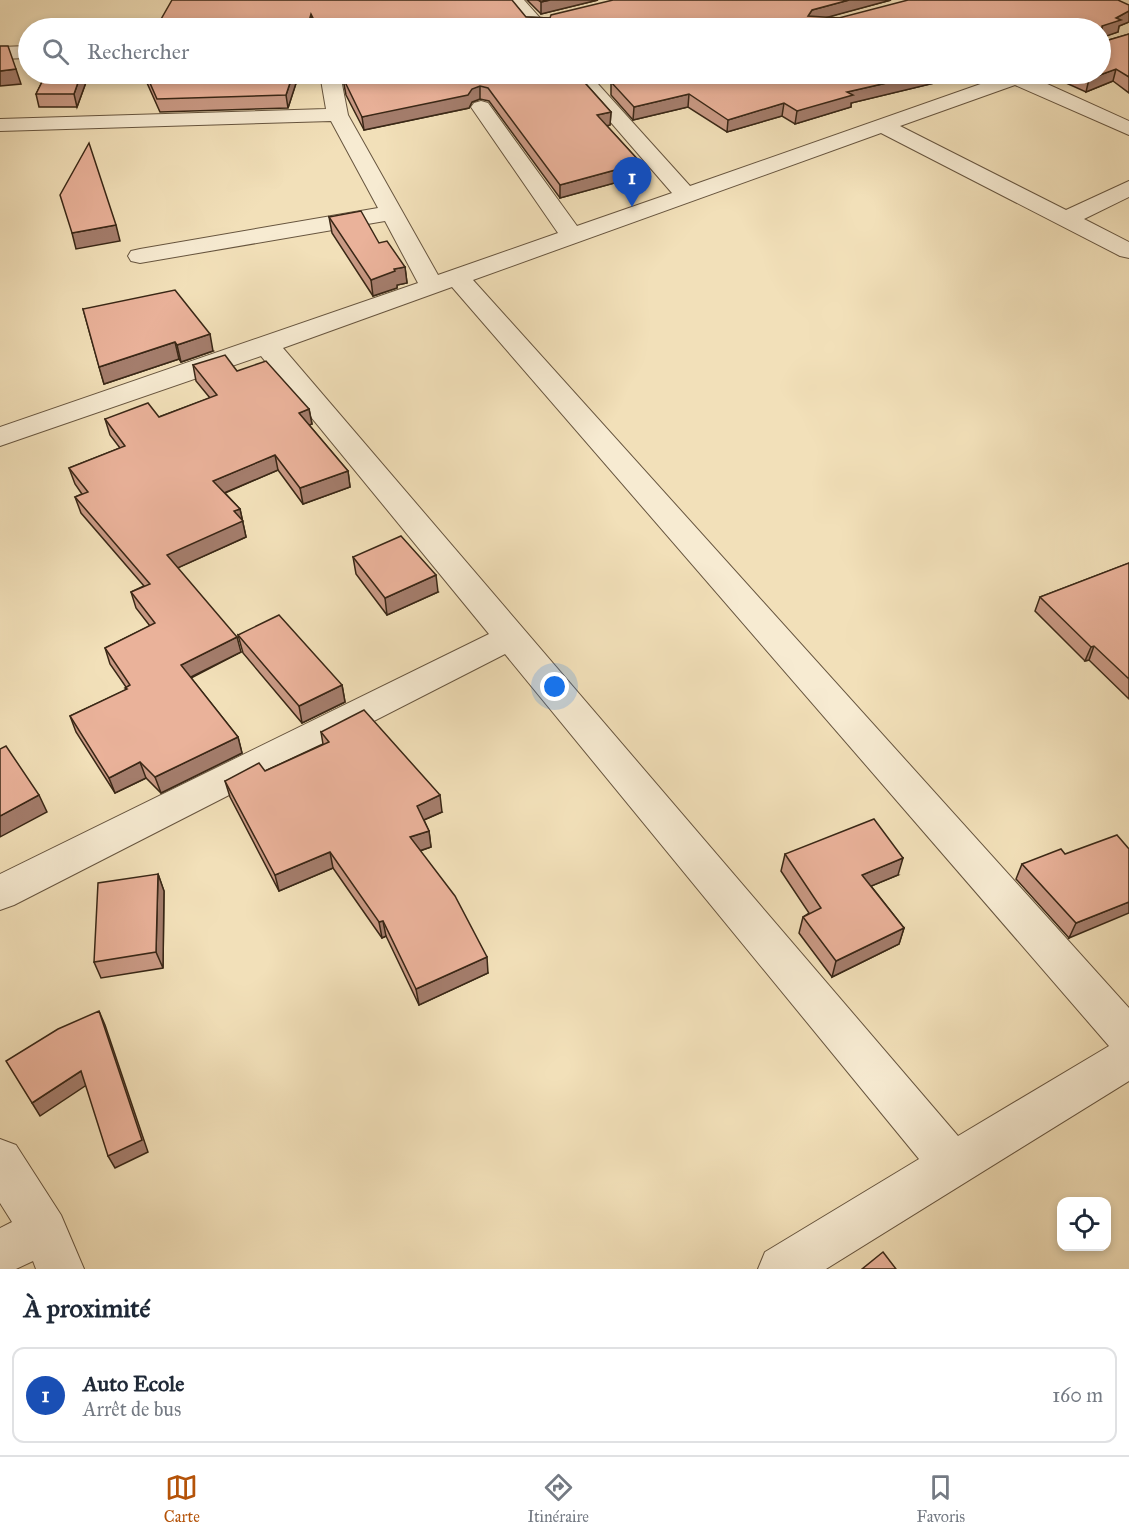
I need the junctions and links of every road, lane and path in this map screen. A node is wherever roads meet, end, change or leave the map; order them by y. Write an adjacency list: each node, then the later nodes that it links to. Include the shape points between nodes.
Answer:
1 (514, 0): 2 (street)
2 (530, 18)
3 (18, 52): 4 (street)
4 (0, 53)
5 (332, 84): 10 (street)
6 (598, 84): 15 (street, via 605,88)
7 (999, 84): 12 (street)
8 (1038, 84): 13 (street)
9 (481, 107): 18 (street)
10 (338, 116): 11 (street); 16 (street)
11 (0, 125)
12 (881, 125): 15 (street); 17 (street)
13 (1129, 129)
14 (1129, 188): 17 (street)
15 (686, 195): 18 (street)
16 (392, 213): 20 (street); 21 (street)
17 (1067, 218): 19 (street)
18 (572, 236): 21 (street)
19 (1129, 251)
20 (140, 256)
21 (445, 281): 22 (street); 26 (street)
22 (266, 345): 23 (street); 24 (street)
23 (0, 436)
24 (511, 637): 25 (street); 29 (street)
25 (0, 893)
26 (1129, 1038)
27 (1129, 1057): 29 (street)
28 (0, 1161): 30 (street)
29 (953, 1165): 32 (street)
30 (52, 1251): 31 (street)
31 (0, 1252)
32 (782, 1269)

